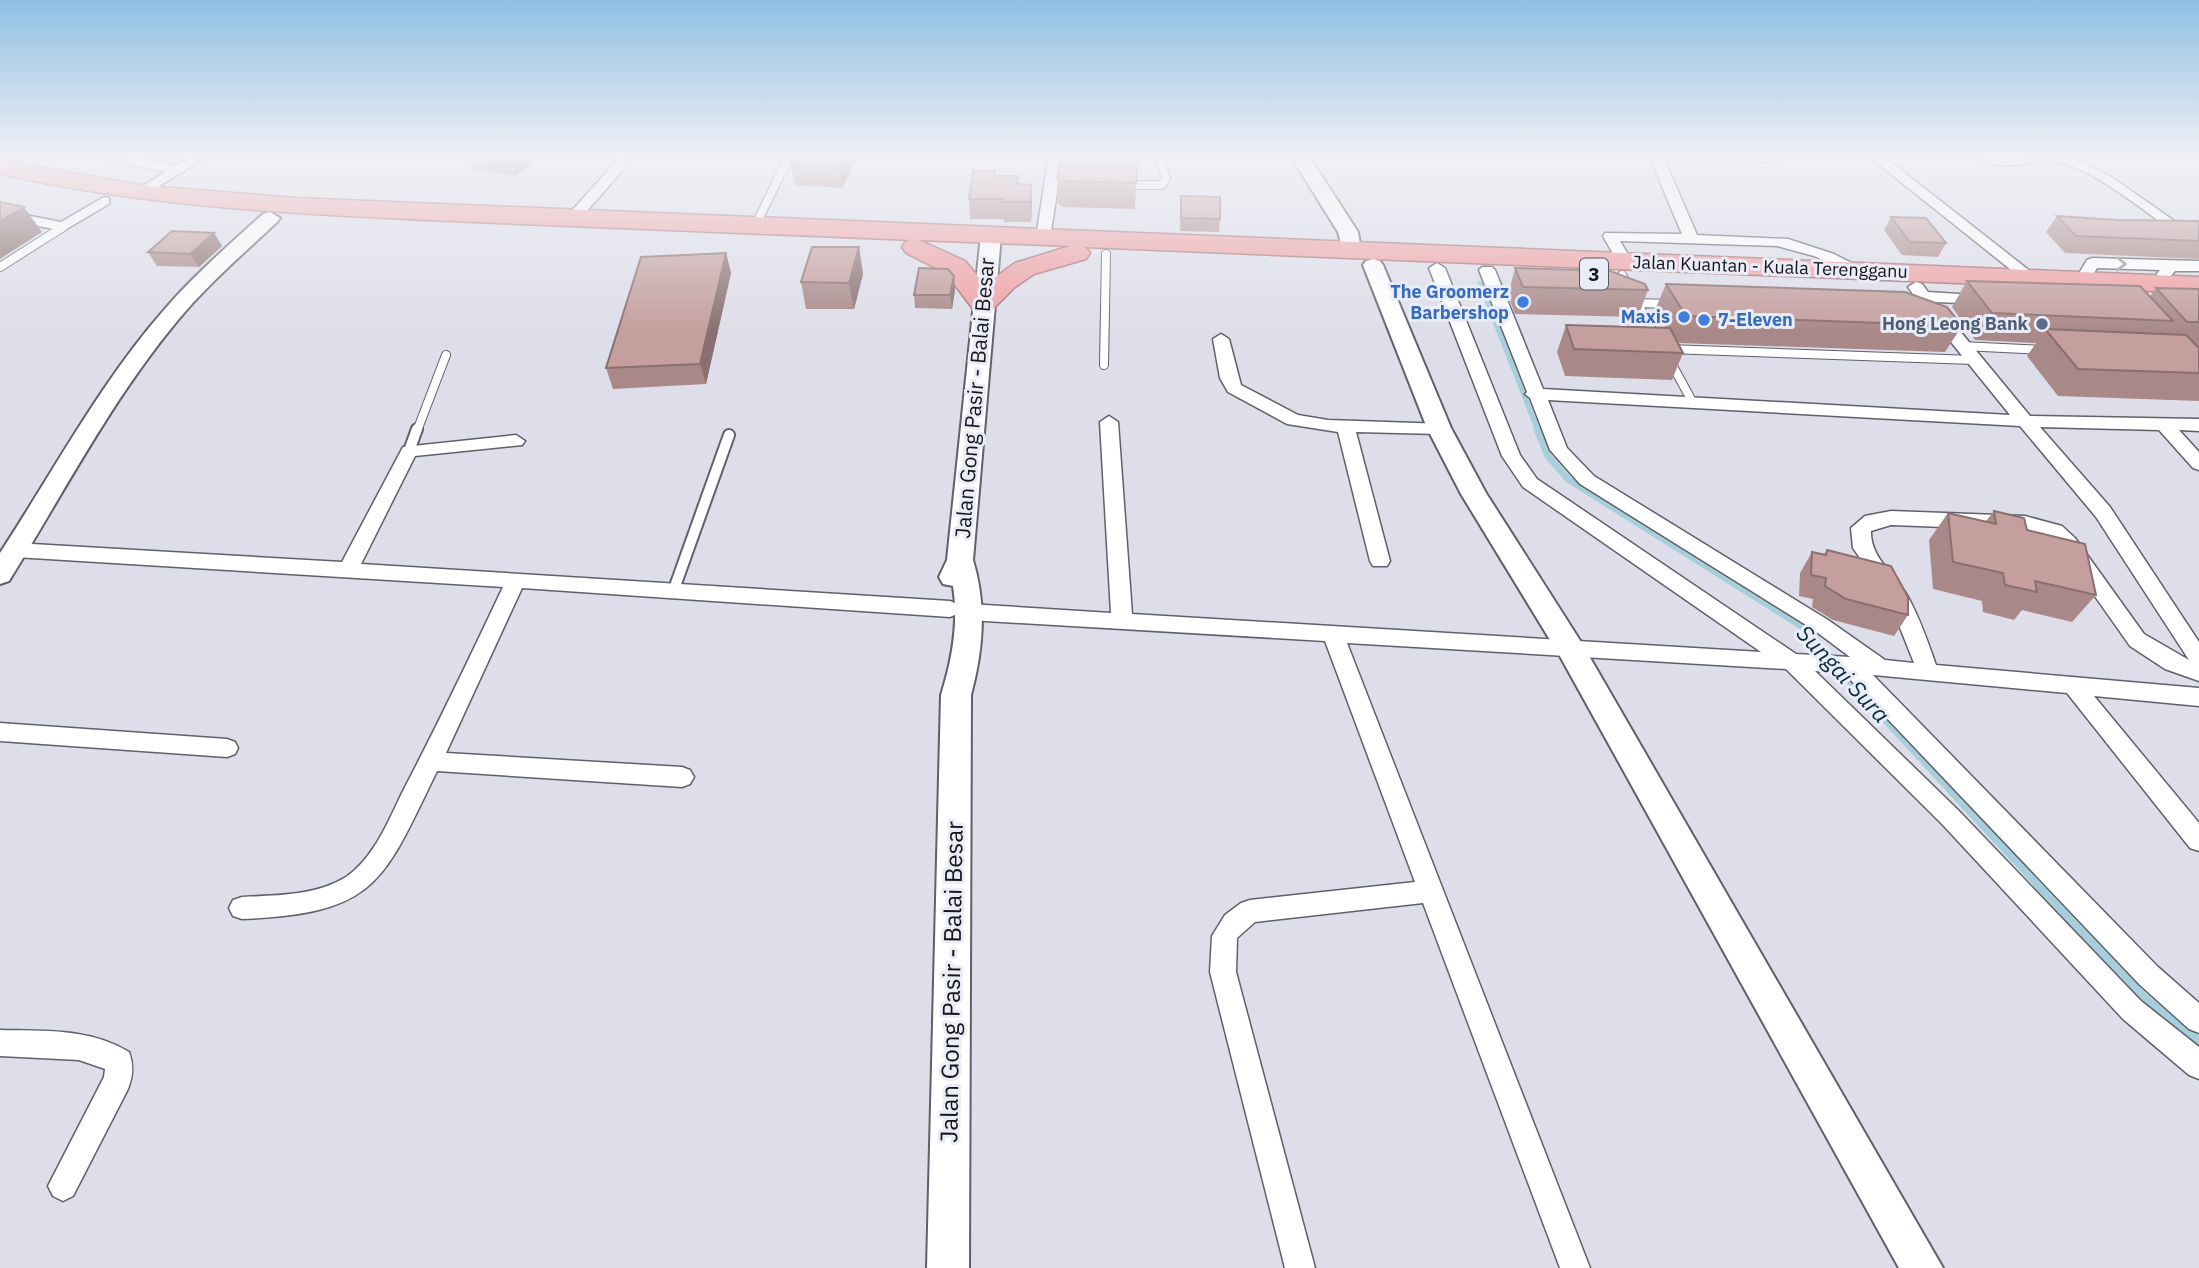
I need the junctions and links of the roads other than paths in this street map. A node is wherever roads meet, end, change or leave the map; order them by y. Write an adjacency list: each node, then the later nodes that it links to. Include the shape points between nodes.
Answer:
1 (0, 214): 15 (street)
2 (83, 214): 15 (street)
3 (225, 214): 12 (highway, Jalan Kuantan - Kuala Terengganu / 3)
4 (491, 214): 13 (highway, Jalan Kuantan - Kuala Terengganu / 3)
5 (576, 214): 13 (street)
6 (761, 214): 14 (lane)
7 (1049, 214): 19 (street)
8 (1337, 214): 23 (street, via 1348,232)
9 (1681, 214): 20 (street)
10 (1949, 214): 34 (street)
11 (2155, 214): 17 (street)
12 (270, 218): 22 (highway, Jalan Kuantan - Kuala Terengganu / 3); 60 (street, via 158,331)
13 (573, 218): 14 (highway, Jalan Kuantan - Kuala Terengganu / 3)
14 (755, 226): 21 (highway, Jalan Kuantan - Kuala Terengganu / 3)
15 (63, 227): 28 (lane)
16 (2160, 231): 17 (street)
17 (2183, 232): 18 (street)
18 (2199, 232)
19 (1043, 237): 21 (highway, Jalan Kuantan - Kuala Terengganu / 3); 23 (highway, Jalan Kuantan - Kuala Terengganu / 3)
20 (1691, 238): 30 (street, via 1610,236); 32 (street, via 1798,245)
21 (990, 243): 22 (highway, Jalan Kuantan - Kuala Terengganu / 3); 24 (highway, Jalan Kuantan - Kuala Terengganu / 3); 38 (street, Jalan Gong Pasir - Balai Besar)
22 (915, 247): 38 (highway, via 963,271)
23 (1351, 250): 30 (highway, Jalan Kuantan - Kuala Terengganu / 3)
24 (1077, 253): 25 (highway, Jalan Kuantan - Kuala Terengganu / 3); 38 (highway, via 1018,270)
25 (1106, 254): 26 (highway, Jalan Kuantan - Kuala Terengganu / 3); 47 (lane)
26 (1373, 265): 29 (highway, Jalan Kuantan - Kuala Terengganu / 3); 55 (street)
27 (2199, 266): 33 (street)
28 (0, 267)
29 (1437, 268): 31 (highway, Jalan Kuantan - Kuala Terengganu / 3); 71 (street, via 1520,472 1546,495)
30 (1623, 268): 31 (highway, Jalan Kuantan - Kuala Terengganu / 3); 32 (highway, Jalan Kuantan - Kuala Terengganu / 3); 39 (lane); 40 (highway, Jalan Kuantan - Kuala Terengganu / 3)
31 (1487, 270): 48 (street)
32 (1858, 271): 34 (highway, Jalan Kuantan - Kuala Terengganu / 3)
33 (2164, 274): 34 (highway, Jalan Kuantan - Kuala Terengganu / 3, one-way to 33, via 2083,280); 35 (highway, Jalan Kuantan - Kuala Terengganu / 3)
34 (2030, 278)
35 (2199, 285)
36 (2199, 298): 40 (highway, Jalan Kuantan - Kuala Terengganu / 3)
37 (2003, 299): 40 (street)
38 (984, 303): 66 (street, Jalan Gong Pasir - Balai Besar, via 960,560 950,581)
39 (1637, 303): 41 (lane); 43 (lane)
40 (1925, 303): 45 (street)
41 (1678, 305)
42 (1221, 339): 54 (street, via 1234,388 1293,420)
43 (1663, 349): 45 (lane); 49 (lane)
44 (2058, 351): 45 (lane)
45 (1967, 353): 50 (street)
46 (446, 355): 58 (lane)
47 (1104, 365)
48 (1534, 394): 49 (street); 73 (street, via 1559,450 1587,480 1821,625)
49 (1693, 403): 50 (street)
50 (2027, 421): 52 (street); 70 (street, via 2103,512)
51 (1109, 422): 67 (street)
52 (2164, 424): 53 (street); 59 (street)
53 (2199, 425)
54 (1346, 427): 55 (street); 61 (street)
55 (1439, 428): 69 (street, via 1474,494)
56 (729, 435): 65 (lane)
57 (516, 442): 58 (street)
58 (409, 451): 62 (street)
59 (2199, 464)
60 (15, 550): 62 (street); 63 (street)
61 (1380, 561)
62 (348, 568): 64 (street)
63 (0, 574)
64 (515, 582): 65 (street); 80 (street)
65 (673, 592): 66 (street)
66 (959, 610): 67 (street); 89 (street, Jalan Gong Pasir - Balai Besar, via 945,672 956,695)
67 (1122, 621): 68 (street)
68 (1333, 634): 69 (street); 83 (street)
69 (1571, 649): 71 (street); 92 (street)
70 (2199, 659)
71 (1801, 663): 72 (street); 87 (street, via 2132,1010)
72 (1847, 665): 73 (street); 85 (street, via 2149,976)
73 (1880, 668): 74 (street)
74 (1928, 672): 75 (street, via 1898,597 1859,538 1861,527 1872,520 2025,523 2055,531 2137,640); 76 (street)
75 (2199, 673)
76 (2072, 684): 77 (street); 82 (street)
77 (2199, 696)
78 (0, 732): 79 (street)
79 (226, 748)
80 (431, 761): 81 (street); 84 (street, via 379,860 358,883 309,904)
81 (682, 777)
82 (2199, 841)
83 (1432, 891): 90 (street, via 1250,911 1234,921 1224,935 1223,972); 91 (street)
84 (242, 908)
85 (2199, 1020)
86 (0, 1043): 88 (street, via 91,1048 119,1062 118,1079)
87 (2199, 1065)
88 (63, 1186)
89 (948, 1268)
90 (1300, 1268)
91 (1575, 1268)
92 (1922, 1268)

